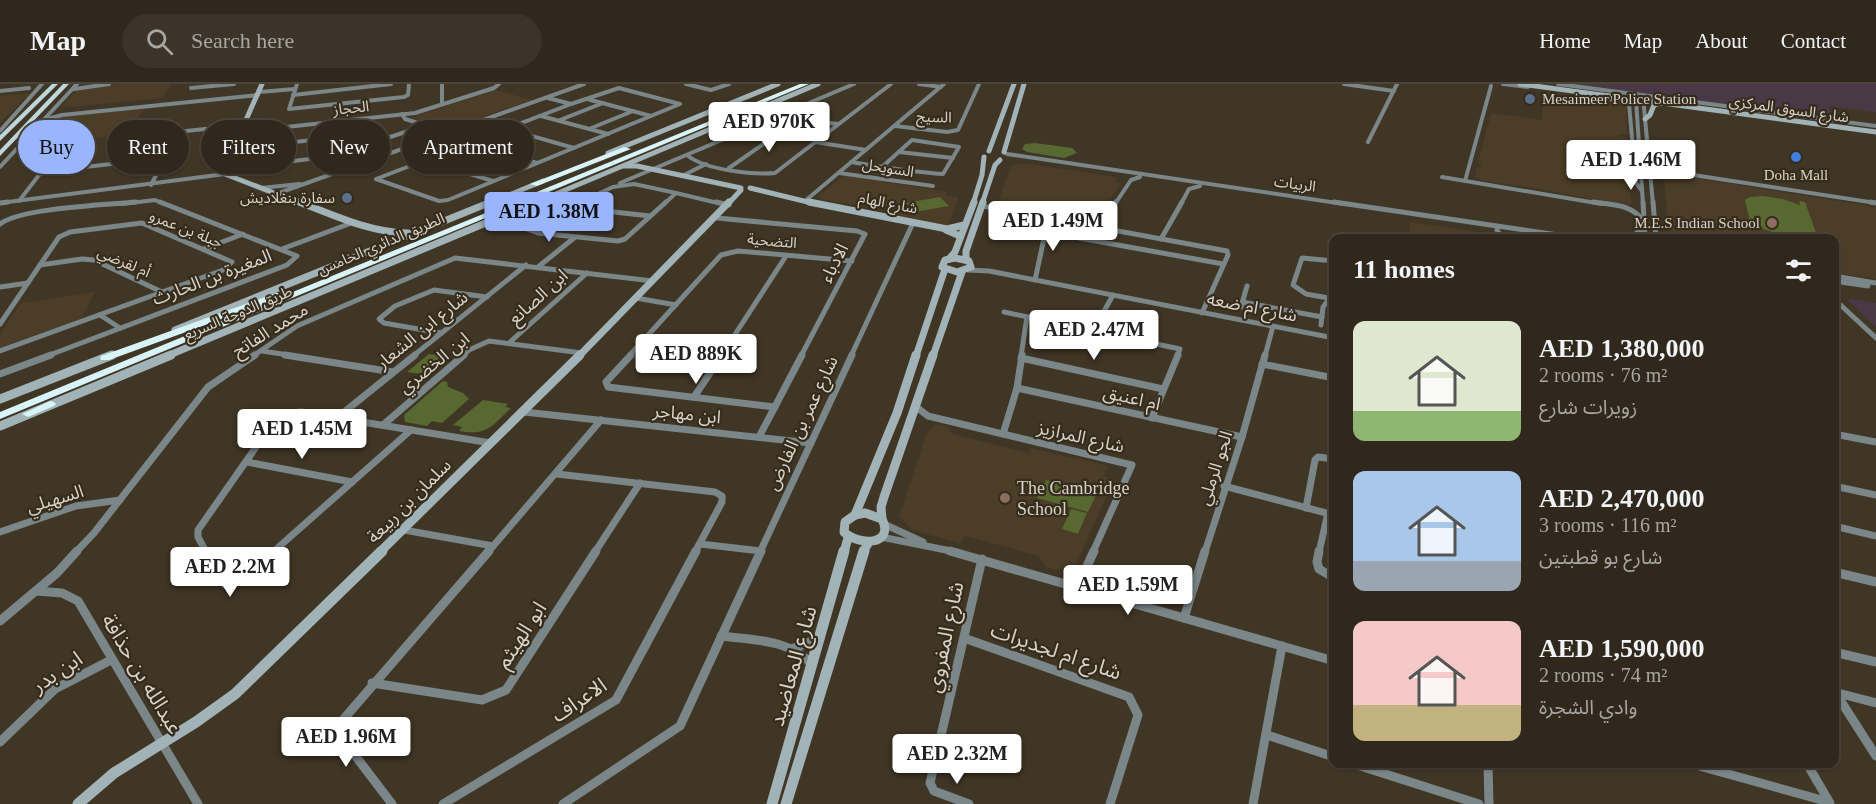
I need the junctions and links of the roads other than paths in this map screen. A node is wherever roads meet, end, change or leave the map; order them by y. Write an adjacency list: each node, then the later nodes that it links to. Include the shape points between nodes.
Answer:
1 (49, 84): 46 (main road, via 39,95)
2 (55, 84): 46 (main road)
3 (66, 84): 47 (main road)
4 (110, 84): 34 (street)
5 (234, 84): 35 (street)
6 (262, 84): 41 (street)
7 (391, 84): 42 (street)
8 (409, 84): 42 (street, via 408,95 404,97 289,109)
9 (442, 84): 51 (street)
10 (499, 84): 51 (street, الحجاز)
11 (584, 84): 43 (street)
12 (686, 84): 13 (street, via 711,90)
13 (729, 84)
14 (778, 84): 122 (street, طريق الدوحة السريع)
15 (790, 84): 80 (highway, الطريق الدائري الخامس)
16 (806, 84): 54 (highway, الطريق الدائري الخامس)
17 (818, 84): 87 (street, طريق الدوحة السريع)
18 (854, 84): 63 (street)
19 (891, 84): 72 (street)
20 (919, 84): 30 (street)
21 (979, 84): 74 (street, السيج, via 958,130)
22 (1009, 84): 59 (street, via 1000,110)
23 (1014, 84): 59 (street)
24 (1030, 84): 38 (street)
25 (1344, 84): 40 (street)
26 (1397, 84): 40 (street)
27 (1503, 84): 32 (street)
28 (1520, 84): 32 (street); 37 (street)
29 (1558, 84): 77 (street, شارع السوق المركزي)
30 (942, 85): 74 (street)
31 (1492, 85): 119 (street)
32 (1511, 85): 56 (street, via 1625,102)
33 (40, 86): 39 (street); 75 (street)
34 (74, 86): 47 (main road); 57 (street)
35 (193, 86): 49 (street)
36 (296, 86): 41 (street); 42 (street)
37 (1545, 86): 48 (street); 48 (street, via 1634,97)
38 (1025, 88): 96 (street)
39 (0, 91)
40 (1394, 91): 85 (street)
41 (258, 94): 49 (street); 67 (street)
42 (293, 94)
43 (546, 97): 52 (street); 69 (street)
44 (585, 99): 52 (street); 53 (street); 62 (street, via 617,88 680,103)
45 (1644, 99): 48 (street, شارع السوق المركزي); 50 (street, شارع السوق المركزي); 64 (street); 65 (street, شارع السوق المركزي)
46 (40, 100): 83 (main road)
47 (51, 100): 94 (main road)
48 (1636, 102): 56 (street); 86 (street)
49 (182, 103): 60 (street)
50 (1661, 103): 64 (street, via 1654,105); 65 (street, شارع السوق المركزي)
51 (442, 104): 58 (street, الحجاز)
52 (571, 104): 61 (street)
53 (603, 104): 55 (street); 71 (street)
54 (743, 110): 87 (highway); 152 (highway, الطريق الدائري الخامس)
55 (633, 111): 62 (street); 76 (street)
56 (1629, 111): 82 (street)
57 (50, 114): 60 (street); 66 (street)
58 (402, 114): 68 (street); 73 (street, الحجاز)
59 (1003, 114): 92 (street)
60 (62, 115): 66 (street)
61 (541, 116): 70 (street); 71 (street)
62 (651, 116): 79 (street)
63 (779, 117): 72 (street); 78 (street)
64 (1645, 118): 103 (street)
65 (1789, 118): 77 (street)
66 (44, 120)
67 (246, 120)
68 (410, 120)
69 (485, 120)
70 (531, 120)
71 (560, 120): 76 (street)
72 (838, 124): 84 (street)
73 (296, 125)
74 (895, 126): 91 (street)
75 (0, 129)
76 (589, 129): 79 (street)
77 (1876, 129)
78 (745, 132): 95 (street); 108 (street, via 772,138)
79 (608, 134): 89 (street)
80 (665, 136): 122 (highway); 200 (highway, الطريق الدائري الخامس)
81 (534, 137): 89 (street)
82 (1633, 138): 86 (street); 132 (street, via 1636,183)
83 (0, 139)
84 (815, 142): 91 (street); 108 (street, via 775,173)
85 (1368, 142)
86 (1640, 142): 105 (street)
87 (675, 144): 100 (street, طريق الدوحة السريع)
88 (18, 148): 106 (street)
89 (574, 148): 102 (street)
90 (402, 150): 124 (street)
91 (866, 150): 101 (street)
92 (989, 151): 96 (street); 97 (street, via 982,154)
93 (898, 152): 98 (street); 98 (street, via 914,140 956,145); 107 (street)
94 (0, 154)
95 (688, 156): 104 (street); 110 (street)
96 (1004, 156): 97 (street); 114 (street, الربيات); 145 (street, via 995,165); 166 (street, الربيات)
97 (984, 157): 156 (street, via 986,165)
98 (953, 158): 107 (street, via 943,174)
99 (534, 162): 102 (street)
100 (636, 162): 110 (street, شارع الهام); 144 (street, طريق الدوحة السريع)
101 (851, 162): 107 (street); 111 (street)
102 (537, 163): 120 (street)
103 (1650, 163): 105 (street); 133 (street); 133 (street); 147 (street)
104 (706, 164): 108 (street); 115 (street)
105 (1641, 165): 132 (street)
106 (0, 167)
107 (882, 167)
108 (729, 168)
109 (402, 169): 120 (street, via 376,179 439,201)
110 (648, 169): 115 (street, شارع الهام); 127 (street)
111 (839, 173): 125 (street, السويحل); 138 (street)
112 (225, 174): 123 (street); 128 (street)
113 (468, 174): 120 (street)
114 (1127, 175): 116 (street, الربيات); 118 (street)
115 (682, 176): 131 (street, شارع الهام)
116 (1140, 177): 118 (street); 121 (street, الربيات)
117 (1442, 177): 119 (street)
118 (1131, 180): 157 (street)
119 (1465, 181): 143 (street)
120 (493, 182)
121 (1183, 183): 126 (street, الربيات); 129 (street)
122 (534, 184): 158 (street, طريق الدوحة السريع)
123 (151, 185): 130 (street); 137 (street, via 165,158 49,171 39,175)
124 (302, 185): 128 (street); 134 (street)
125 (933, 186)
126 (1200, 186): 129 (street); 159 (street, الربيات)
127 (613, 187): 135 (street, via 634,184); 142 (street)
128 (261, 188): 134 (street)
129 (1190, 189): 172 (street)
130 (111, 190): 137 (street); 141 (street)
131 (745, 190): 138 (street, شارع الهام); 146 (street, سلمان بن ربيعة)
132 (1642, 191): 136 (street)
133 (1797, 191): 140 (street)
134 (276, 194): 151 (street)
135 (676, 194): 146 (street); 149 (street)
136 (1642, 198): 143 (street, via 1636,206); 153 (street)
137 (20, 201): 139 (street)
138 (805, 201): 154 (street, شارع الهام); 156 (street, شارع الهام, via 947,229)
139 (0, 203)
140 (1876, 203)
141 (102, 205): 155 (street, المغيرة بن الحارث, via 19,216); 162 (street, المغيرة بن الحارث, via 158,200)
142 (569, 207): 149 (street); 171 (street, via 528,227 530,231)
143 (1624, 207): 153 (street, via 1637,212)
144 (518, 209): 152 (highway); 240 (street, طريق الدوحة السريع)
145 (980, 210): 150 (street); 183 (street, via 966,251)
146 (728, 211): 179 (street, الادباء, via 861,232 865,236); 189 (street, سلمان بن ربيعة)
147 (1654, 211): 148 (street); 169 (street)
148 (1662, 212)
149 (650, 216): 171 (street, via 620,241)
150 (1048, 220): 157 (street); 188 (street)
151 (354, 222): 161 (street); 175 (street, المغيرة بن الحارث)
152 (473, 222): 200 (highway, الطريق الدائري الخامس)
153 (1644, 222): 160 (street)
154 (913, 223): 170 (street, شارع الهام); 256 (street, شارع عمر بن الفارض)
155 (0, 225)
156 (964, 225): 170 (street)
157 (1098, 228): 172 (street)
158 (420, 230): 161 (street); 173 (street, طريق الدوحة السريع)
159 (1497, 230): 164 (street); 165 (street, الربيات)
160 (1645, 230): 167 (street); 168 (street)
161 (386, 232): 173 (street, via 388,240)
162 (243, 234): 174 (street, المغيرة بن الحارث); 175 (street, المغيرة بن الحارث)
163 (1057, 234): 180 (street)
164 (1500, 234)
165 (1524, 234)
166 (1551, 234)
167 (1637, 234)
168 (1645, 234)
169 (1656, 234)
170 (960, 236): 177 (street)
171 (574, 238): 184 (street)
172 (1161, 239): 180 (street, via 1227,251)
173 (380, 247): 226 (street, طريق الدوحة السريع)
174 (204, 249): 181 (street, جبلة بن عمرو, via 135,223 65,234); 198 (street, جبلة بن عمرو, via 230,260 231,264)
175 (282, 249): 217 (street, المغيرة بن الحارث, via 296,258 287,265)
176 (786, 256): 179 (street, التضحية); 207 (street, التضحية, via 738,251 721,255); 234 (street)
177 (949, 259): 183 (street); 185 (street, via 942,265)
178 (1329, 260): 202 (street, via 1301,259 1293,285 1299,291)
179 (852, 261): 237 (street, الادباء)
180 (1224, 264): 197 (street)
181 (40, 265): 191 (street, جبلة بن عمرو); 198 (street, أم لقرضي, via 94,260)
182 (526, 266): 184 (street, محمد الفاتح); 201 (street, شارع ابن الشعار); 224 (street, محمد الفاتح, via 455,258 297,326)
183 (967, 266): 185 (street); 188 (street, شارع ام ضعه); 236 (street)
184 (538, 267): 186 (street, محمد الفاتح)
185 (945, 269): 268 (street, via 897,413)
186 (587, 273): 189 (street, محمد الفاتح); 222 (street, ابن الصانع)
187 (1839, 277): 192 (street)
188 (1035, 280): 199 (street, شارع ام ضعه)
189 (653, 281): 203 (street, سلمان بن ربيعة)
190 (1839, 282): 195 (street)
191 (28, 283): 194 (street); 214 (street, جبلة بن عمرو)
192 (1876, 283)
193 (1247, 286): 212 (street, via 1241,304)
194 (0, 287)
195 (1876, 287)
196 (1205, 288): 197 (street)
197 (1212, 290): 210 (street)
198 (162, 292): 211 (street, جبلة بن عمرو)
199 (1113, 295): 210 (street, شارع ام ضعه); 218 (street)
200 (283, 297): 226 (highway); 238 (highway, الطريق الدائري الخامس); 240 (highway, via 270,309); 242 (highway, الطريق الدائري الخامس)
201 (487, 297): 219 (street, شارع ابن الشعار); 219 (street, via 434,290 395,306 379,319)
202 (1321, 297): 204 (street); 208 (street)
203 (636, 298): 207 (street); 225 (street, سلمان بن ربيعة)
204 (1329, 298)
205 (1329, 302): 208 (street)
206 (1839, 304): 221 (street)
207 (676, 305): 234 (street, التضحية, via 606,384 615,389)
208 (1323, 308): 212 (street)
209 (1004, 312): 213 (street)
210 (1202, 313): 216 (street, شارع ام ضعه)
211 (100, 315): 217 (street); 223 (street, جبلة بن عمرو)
212 (1322, 316): 215 (street)
213 (1027, 317): 218 (street); 227 (street)
214 (0, 324)
215 (1321, 325)
216 (1274, 326): 220 (street, شارع ام ضعه); 228 (street, الجو الرملي)
217 (120, 328): 230 (street, المغيرة بن الحارث)
218 (1093, 331): 233 (street, via 1180,349)
219 (441, 333): 229 (street, شارع ابن الشعار)
220 (1329, 337)
221 (1876, 338)
222 (509, 343): 225 (street, ابن الخضري); 247 (street, ابن الخضري, via 489,341 476,345)
223 (0, 351)
224 (262, 351): 229 (street); 265 (street, محمد الفاتح, via 208,387)
225 (582, 353): 239 (street, سلمان بن ربيعة)
226 (105, 357): 235 (street, طريق الدوحة السريع)
227 (1021, 358): 232 (street); 233 (street)
228 (1262, 364): 231 (street); 253 (street, الجو الرملي)
229 (393, 372): 243 (street, شارع ابن الشعار)
230 (0, 374)
231 (1329, 377)
232 (1017, 388): 244 (street, ام اعنيق); 250 (street)
233 (1163, 389): 244 (street)
234 (694, 397): 237 (street, التضحية)
235 (0, 399)
236 (915, 406): 241 (street, شارع المرازيز); 246 (street)
237 (775, 407): 252 (street, الادباء)
238 (0, 409)
239 (524, 412): 245 (street, ابن مهاجر); 255 (street, سلمان بن ربيعة)
240 (28, 414): 248 (street, طريق الدوحة السريع)
241 (928, 416): 246 (street, شارع المرازيز); 250 (street, شارع المرازيز)
242 (0, 417)
243 (338, 417): 247 (street); 258 (street, via 286,414 275,420)
244 (1152, 418): 253 (street, ام اعنيق)
245 (601, 420): 252 (street, ابن مهاجر); 259 (street)
246 (909, 421): 270 (street, via 881,507)
247 (383, 425): 249 (street)
248 (0, 426)
249 (411, 430): 255 (street); 260 (street)
250 (1003, 434): 286 (street, شارع المرازيز, via 1132,465)
251 (1839, 435): 254 (street)
252 (759, 436): 256 (street, ابن مهاجر)
253 (1242, 437): 262 (street, الجو الرملي)
254 (1876, 442)
255 (491, 443): 272 (street, سلمان بن ربيعة)
256 (811, 443): 281 (street, شارع عمر بن الفارض)
257 (1329, 458): 266 (street, via 1315,460)
258 (247, 462): 260 (street); 260 (street, via 198,530 221,580 229,585 248,575)
259 (557, 474): 261 (street, الاعراف); 279 (street)
260 (352, 482)
261 (640, 483): 278 (street, الاعراف, via 722,496); 300 (street, ابو الهيثم, via 506,690 482,700)
262 (1224, 486): 266 (street); 288 (street, الجو الرملي)
263 (1839, 487): 264 (street)
264 (1876, 495)
265 (120, 500): 273 (street, السهيلي, via 76,506); 287 (street, محمد الفاتح, via 57,573)
266 (1306, 508): 267 (street)
267 (1329, 514)
268 (855, 515): 270 (street, via 870,514); 276 (street, via 844,526)
269 (1329, 521): 284 (street, via 1317,562 1318,569)
270 (884, 522): 275 (street); 280 (street)
271 (1839, 527): 274 (street)
272 (404, 530): 279 (street); 306 (street, سلمان بن ربيعة, via 229,699)
273 (0, 532)
274 (1876, 536)
275 (881, 537): 277 (street); 280 (street)
276 (848, 538): 277 (street); 291 (street, شارع المعاضيد)
277 (869, 542): 320 (street, شارع المعاضيد, via 862,554)
278 (700, 544): 281 (street); 317 (street, الاعراف, via 616,700)
279 (493, 546): 300 (street)
280 (930, 546): 282 (street)
281 (760, 551): 290 (street, شارع عمر بن الفارض)
282 (982, 559): 286 (street); 292 (street, شارع المفروي)
283 (1839, 573): 285 (street)
284 (1329, 575)
285 (1876, 582)
286 (1077, 588): 288 (street)
287 (36, 591): 289 (street, محمد الفاتح); 296 (street, عبدالله بن حذافة, via 63,593 78,601)
288 (1184, 618): 293 (street)
289 (2, 619)
290 (721, 636): 294 (street); 318 (street, شارع عمر بن الفارض, via 680,726)
291 (821, 637): 294 (street); 299 (street, شارع المعاضيد)
292 (964, 638): 321 (street, شارع المفروي, via 930,783 934,790); 322 (street, شارع ام لجديرات, via 1129,697 1138,715)
293 (1282, 646): 297 (street); 304 (street)
294 (794, 648): 299 (street)
295 (1839, 653): 298 (street)
296 (111, 660): 305 (street, ابن بدر, via 55,689); 306 (street, عبدالله بن حذافة)
297 (1329, 660)
298 (1876, 662)
299 (812, 666): 319 (street, شارع المعاضيد)
300 (372, 683): 316 (street, via 335,729)
301 (1839, 693): 303 (street)
302 (1839, 698): 308 (street)
303 (1876, 703)
304 (1267, 735): 307 (street); 323 (street)
305 (0, 742)
306 (163, 742): 314 (street, سلمان بن ربيعة, via 109,776); 315 (street, عبدالله بن حذافة)
307 (1329, 755)
308 (1876, 756)
309 (1366, 768): 324 (street)
310 (1488, 768): 325 (street)
311 (1706, 768): 313 (street)
312 (1809, 768): 313 (street)
313 (1830, 803)
314 (78, 804)
315 (198, 804)
316 (392, 804)
317 (443, 804)
318 (563, 804)
319 (772, 804)
320 (786, 804)
321 (969, 804)
322 (1110, 804)
323 (1253, 804)
324 (1479, 804)
325 (1489, 804)

